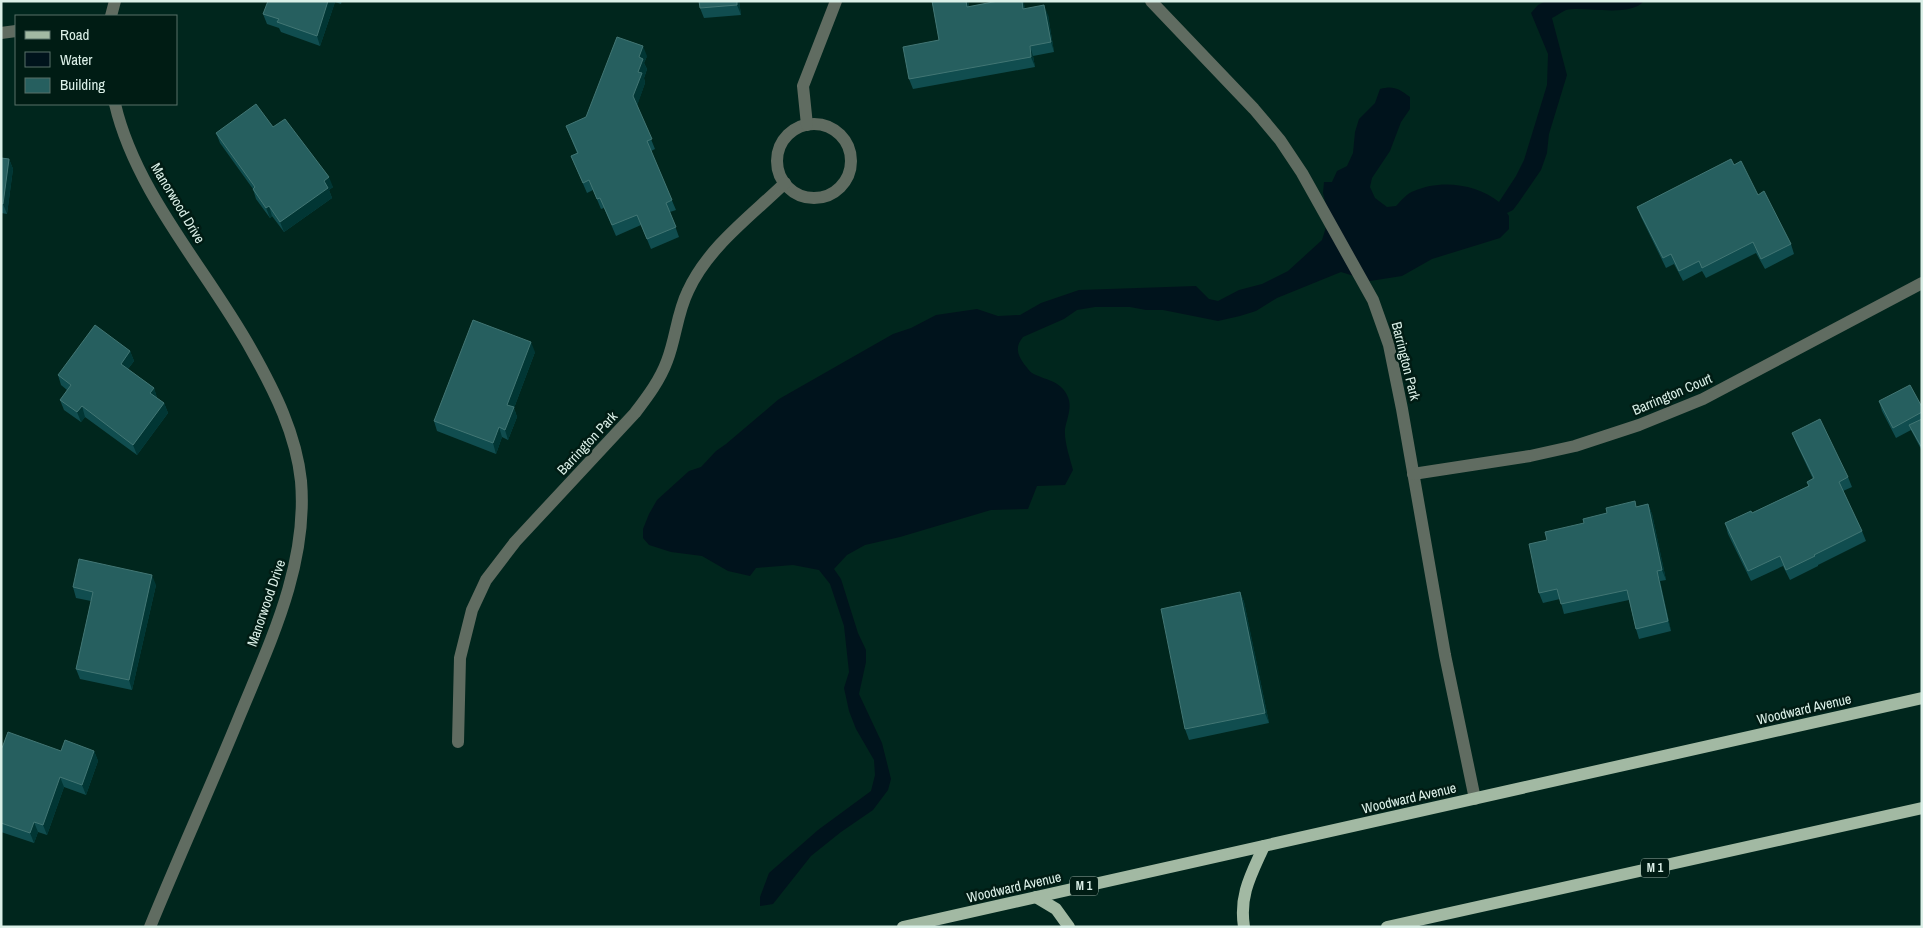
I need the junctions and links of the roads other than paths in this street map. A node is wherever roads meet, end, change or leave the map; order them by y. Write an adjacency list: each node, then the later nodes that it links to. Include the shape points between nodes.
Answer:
1 (115, 1): 4 (street)
2 (836, 1): 8 (street, via 803,86)
3 (1152, 1): 11 (street, Barrington Park, via 1280,140 1373,300 1389,345)
4 (112, 15)
5 (15, 31): 6 (street)
6 (1, 33)
7 (115, 105): 18 (street, Manorwood Drive, via 124,135 147,184 232,317 279,402 295,448 302,492 298,553 282,610)
8 (807, 124): 9 (street, via 788,134 778,153 780,174); 9 (street, via 828,127 845,141 850,151 849,173 835,191 820,197 803,196)
9 (785, 183): 13 (street, Barrington Park, via 715,249 697,274 687,291 668,359 649,395 514,542 486,580 472,610 460,658)
10 (1922, 283): 11 (street, Barrington Court, via 1703,398 1639,425 1575,446 1530,456)
11 (1413, 474): 14 (street, Barrington Park, via 1445,656)
12 (1922, 698): 14 (main road, Woodward Avenue / M 1)
13 (458, 742)
14 (1475, 799): 16 (main road, Woodward Avenue / M 1)
15 (1922, 808): 22 (main road, M 1)
16 (1264, 846): 17 (main road, Woodward Avenue / M 1); 21 (main road, via 1247,885 1242,906)
17 (1036, 897): 19 (main road, Woodward Avenue / M 1); 20 (main road, via 1056,909)
18 (150, 927)
19 (903, 927)
20 (1069, 927)
21 (1244, 927)
22 (1387, 927)

